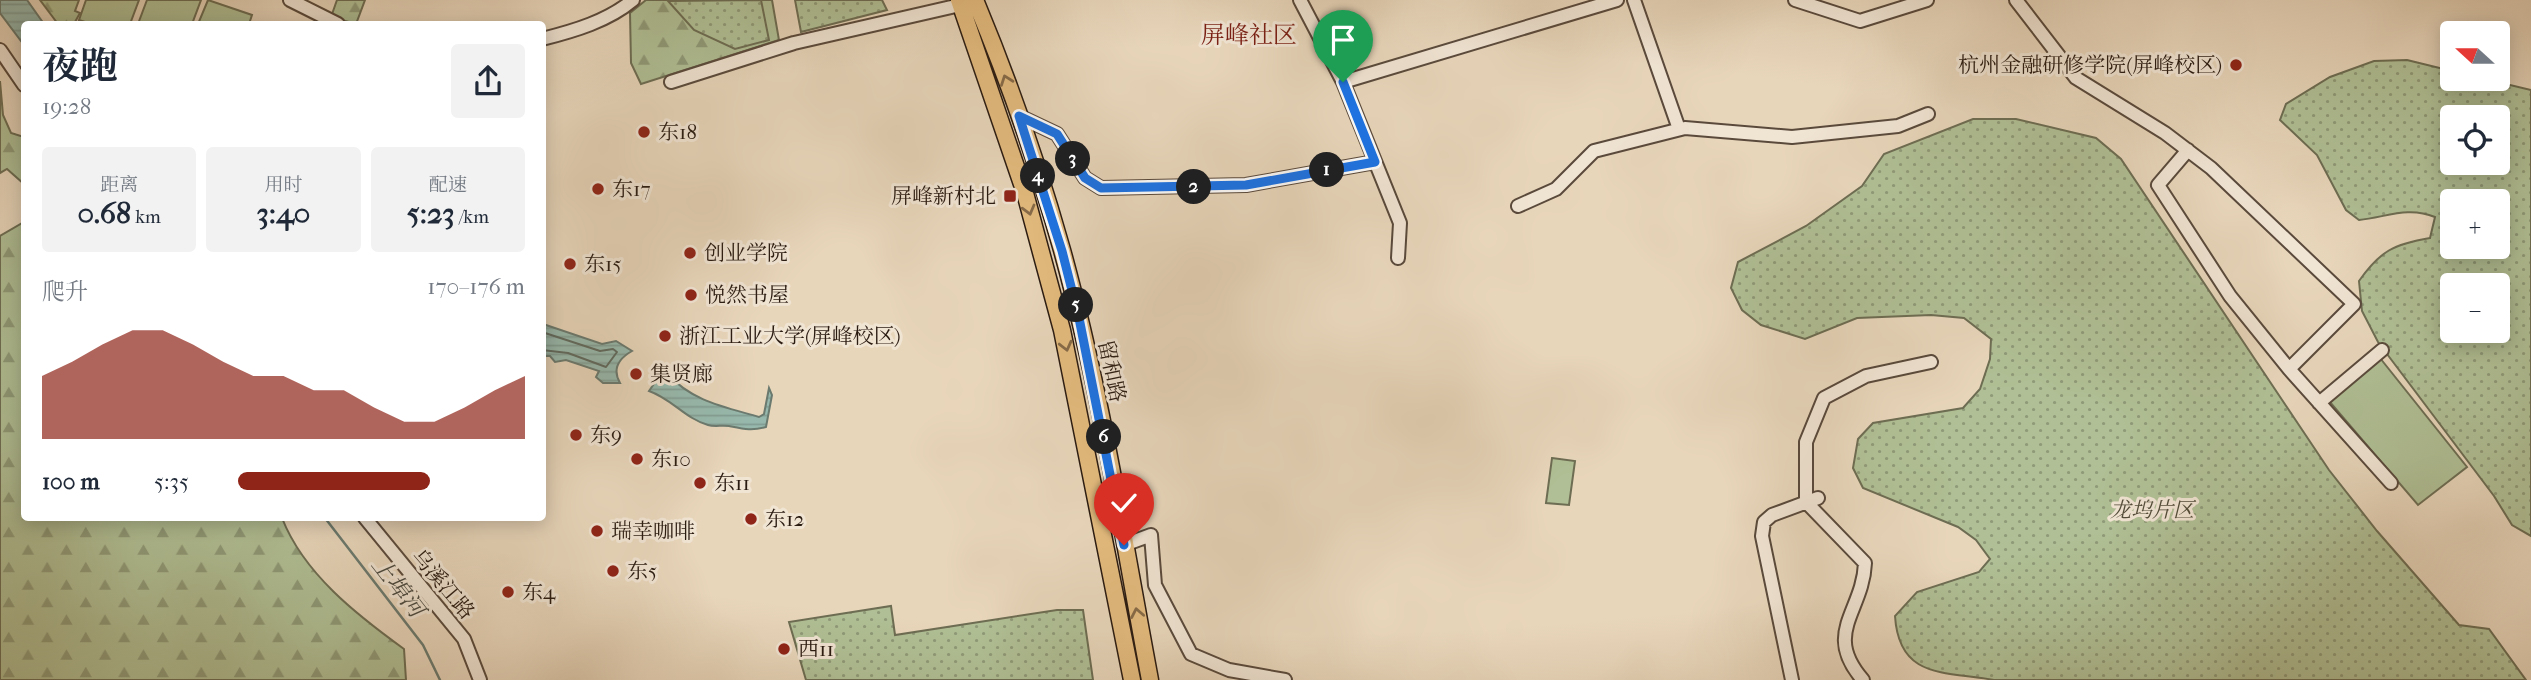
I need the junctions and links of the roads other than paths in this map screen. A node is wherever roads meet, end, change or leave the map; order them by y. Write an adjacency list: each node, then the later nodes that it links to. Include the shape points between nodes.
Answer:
1 (289, 0): 11 (street)
2 (633, 0): 12 (street, via 590,24)
3 (1300, 0): 16 (street)
4 (1616, 0): 10 (street)
5 (1634, 0): 19 (street)
6 (1795, 0): 7 (street, via 1860,21)
7 (1927, 0)
8 (2016, 0): 20 (street, via 2076,78)
9 (970, 1): 15 (street, via 794,43); 18 (main road, 留和路, one-way to 9); 33 (main road, 留和路, one-way to 33, via 968,34 1025,193 1074,384)
10 (1594, 3): 16 (street)
11 (332, 21)
12 (546, 38)
13 (0, 50): 14 (street)
14 (21, 81)
15 (671, 82)
16 (1343, 82): 21 (street)
17 (1928, 114): 19 (street, via 1898,126 1792,137)
18 (1019, 116): 21 (street, via 1057,134 1085,178 1101,188 1246,185); 31 (main road, 留和路, via 1060,244 1095,391)
19 (1679, 129): 22 (street, via 1594,151 1556,189)
20 (2188, 150): 26 (street, via 2158,185 2230,296); 26 (street, via 2354,304)
21 (1375, 162): 23 (street, via 1400,223)
22 (1518, 206)
23 (1398, 258)
24 (2382, 350): 27 (street)
25 (1931, 362): 29 (street, via 1867,376 1824,398 1806,442)
26 (2289, 369): 27 (street)
27 (2319, 403): 28 (street)
28 (2391, 484)
29 (1812, 500): 36 (street, via 1772,515 1764,522 1762,536); 37 (street, via 1865,563 1864,582 1843,641 1852,667)
30 (367, 521): 32 (street, 乌溪江路, via 464,639)
31 (1124, 545): 34 (main road, 留和路, one-way to 31); 35 (street, via 1151,535 1155,585 1191,654 1229,670)
32 (480, 680)
33 (1132, 680)
34 (1150, 680)
35 (1285, 680)
36 (1792, 680)
37 (1863, 680)

